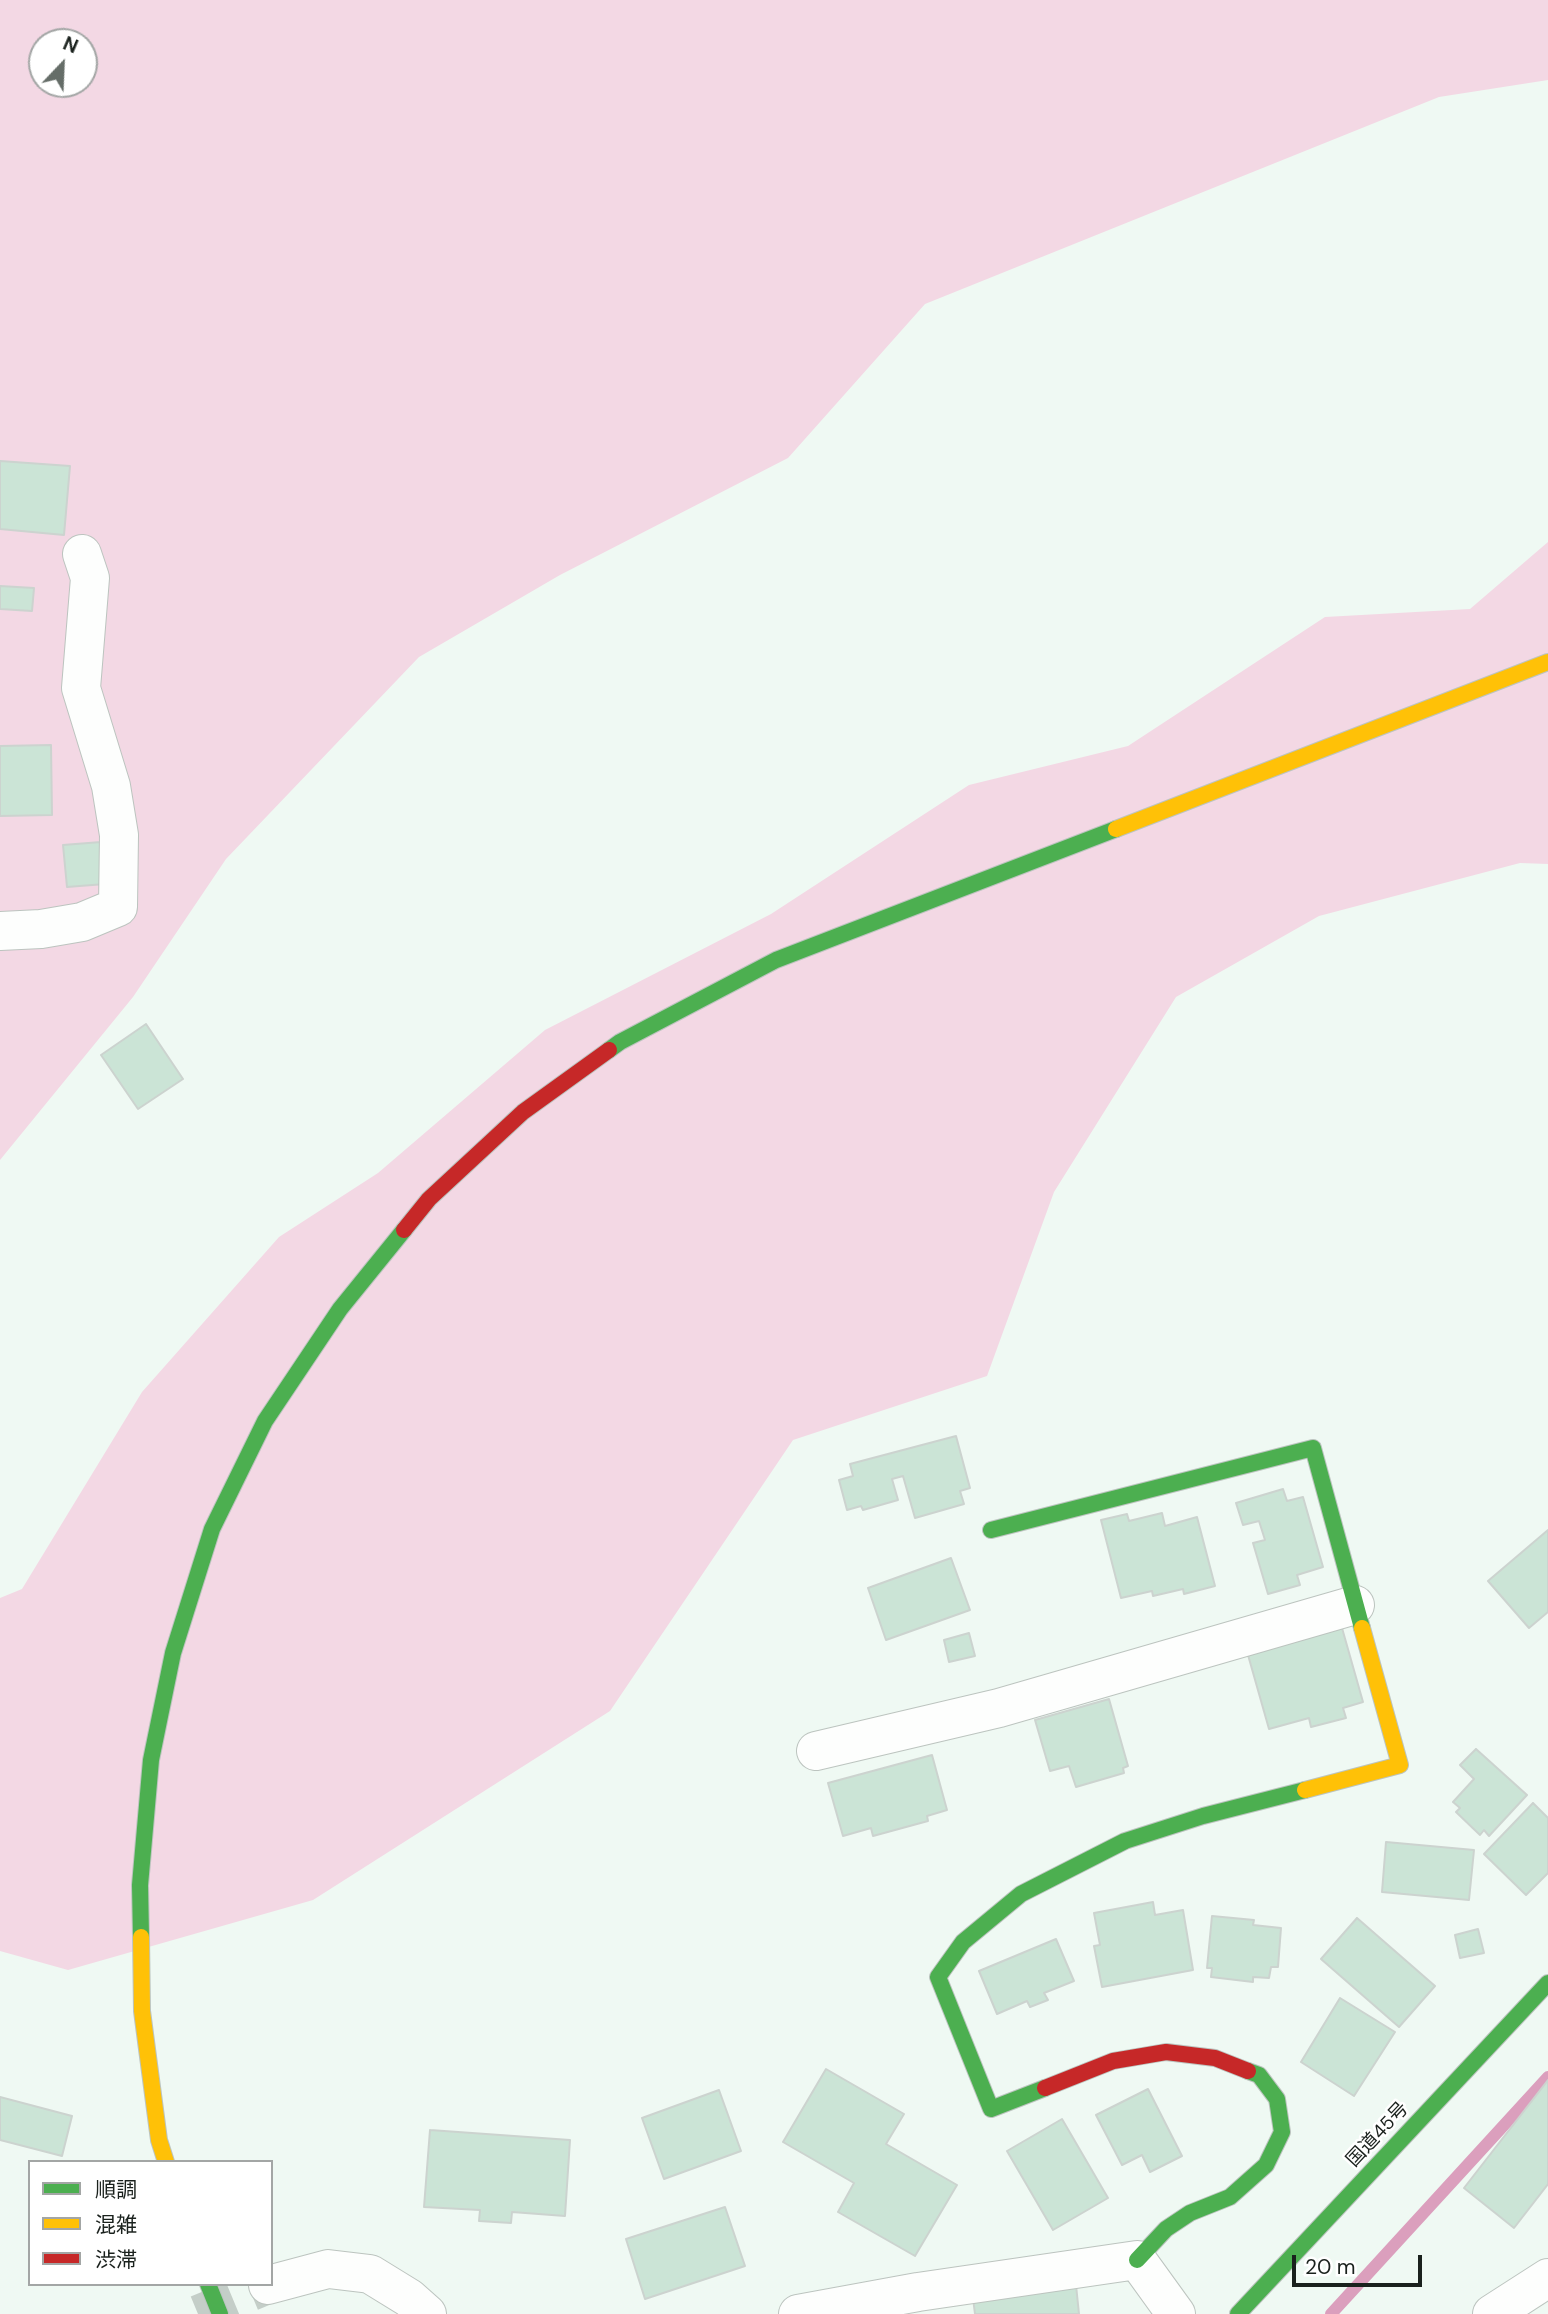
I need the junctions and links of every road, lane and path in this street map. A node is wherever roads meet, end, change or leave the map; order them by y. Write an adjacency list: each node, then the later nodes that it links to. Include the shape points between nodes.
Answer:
1 (82, 554): 3 (street, via 90,578 81,688 111,786 119,835 118,907 82,922)
2 (1547, 663): 8 (main road, via 776,960 620,1042 523,1112 429,1199 340,1310 265,1421 212,1529 173,1653 151,1759 141,1885 142,2011)
3 (0, 931)
4 (991, 1530): 5 (main road, via 1313,1448)
5 (1354, 1605): 6 (street, via 999,1708); 9 (main road, via 1400,1765 1125,1841 1021,1895 963,1942 938,1977 991,2109 1113,2061 1166,2052 1215,2058 1259,2075 1277,2099 1282,2132 1266,2165 1230,2197 1190,2213 1166,2230)
6 (816, 1751)
7 (1548, 1983): 17 (main road, 国道45号)
8 (165, 2160)
9 (1137, 2260): 15 (street); 16 (street)
10 (1548, 2278): 18 (street)
11 (273, 2284): 14 (street, via 328,2269 370,2274)
12 (209, 2286): 13 (main road)
13 (220, 2314)
14 (427, 2314)
15 (798, 2314)
16 (1177, 2314)
17 (1238, 2314)
18 (1492, 2314)

